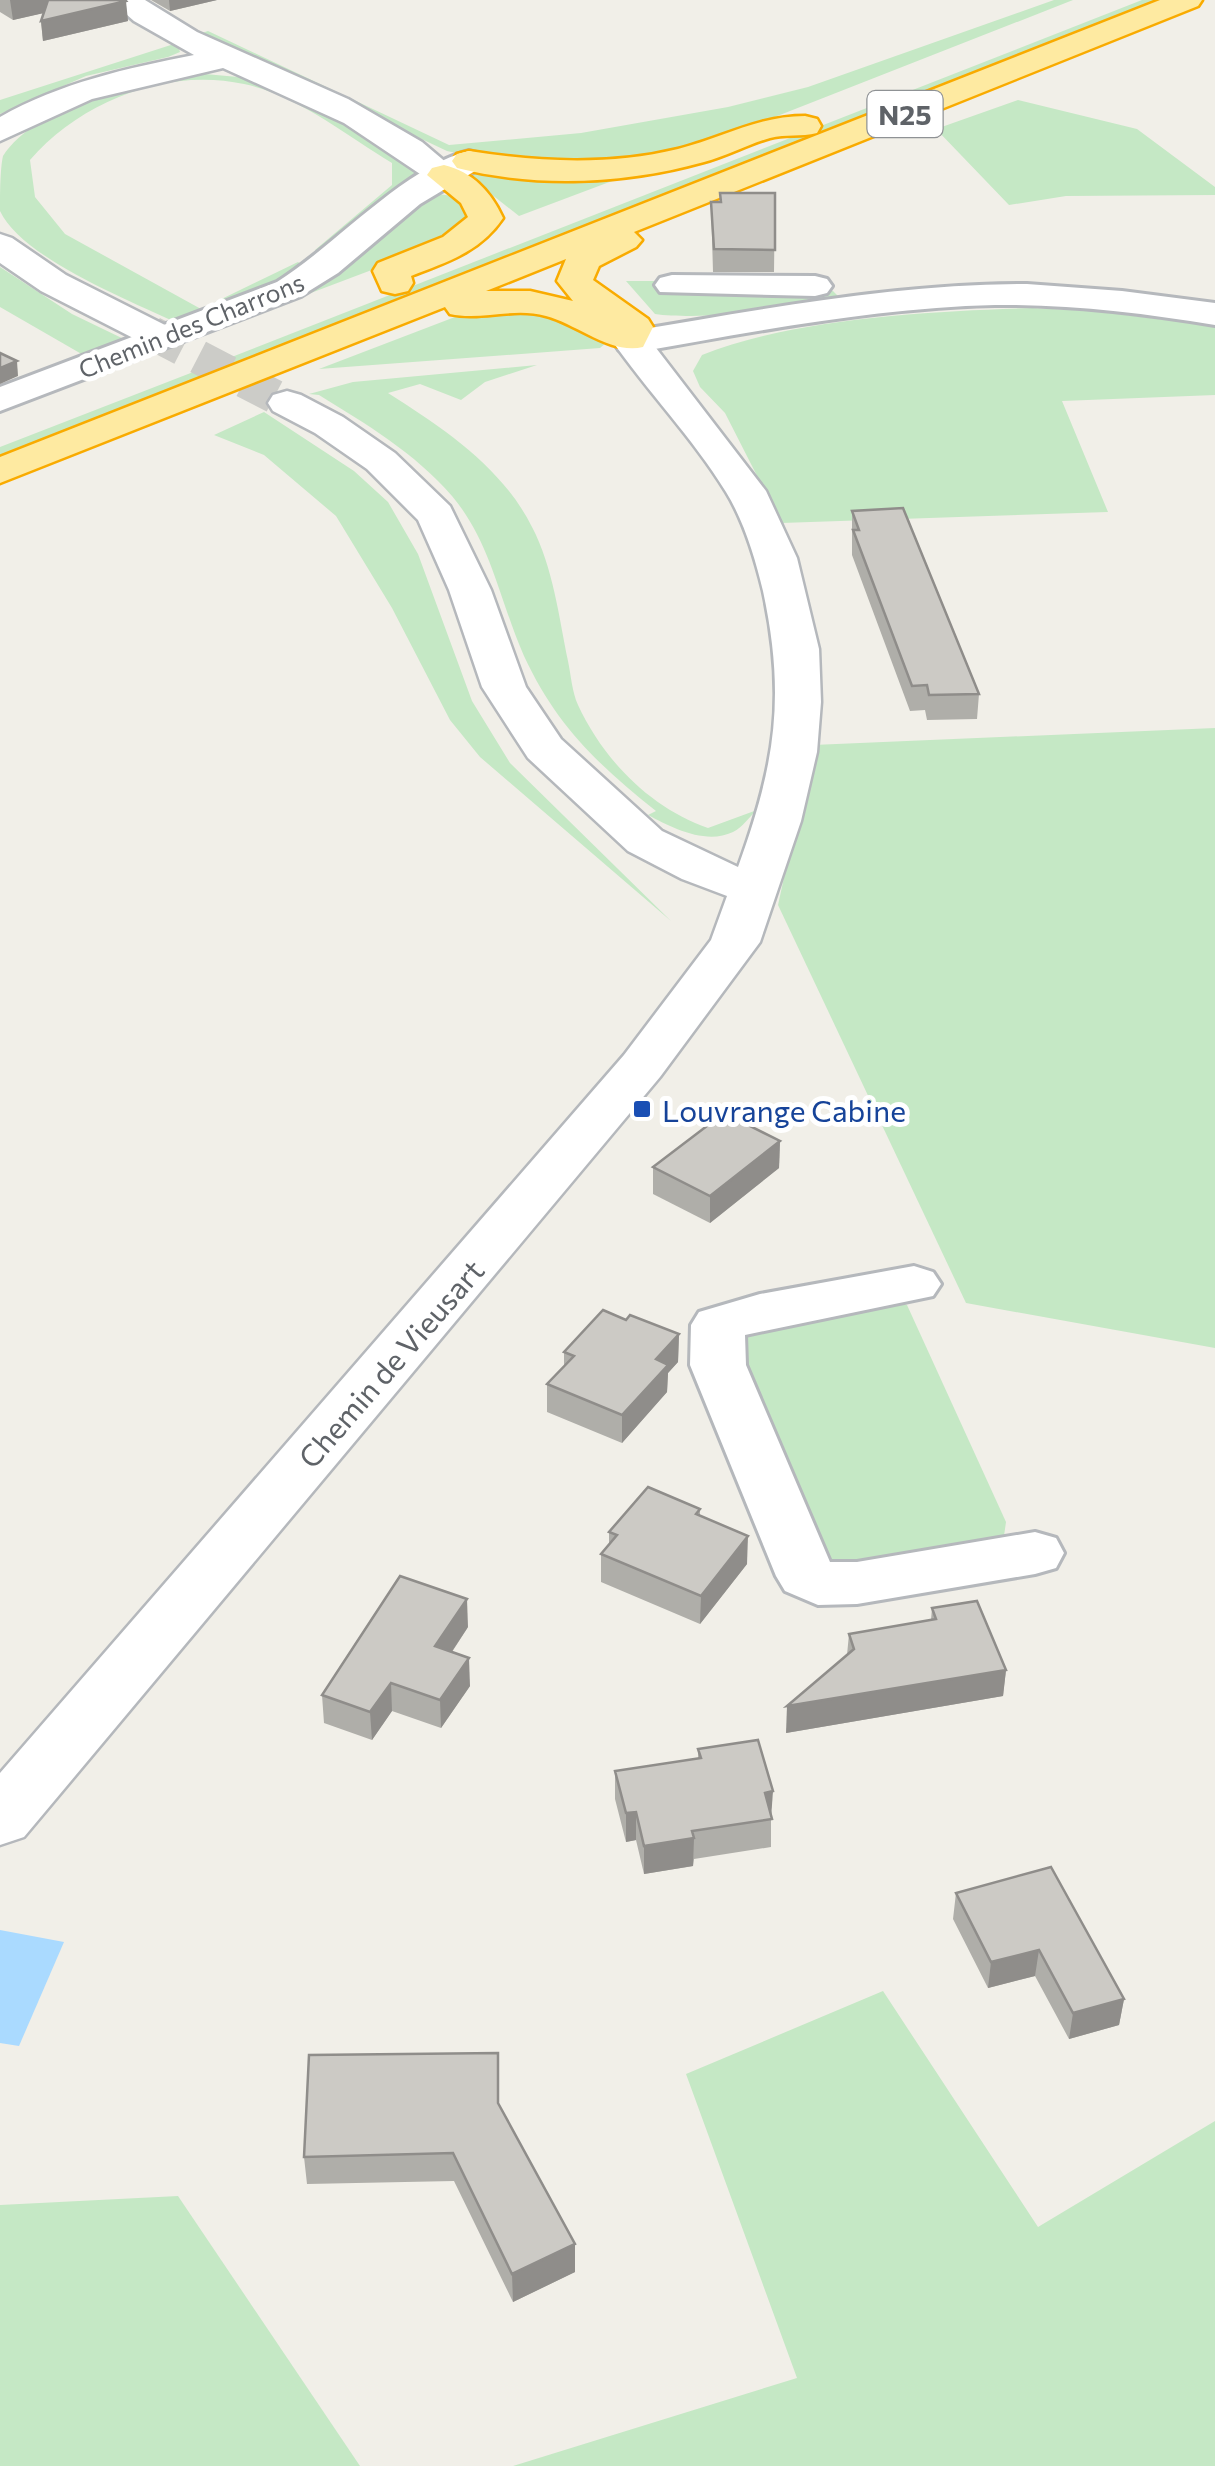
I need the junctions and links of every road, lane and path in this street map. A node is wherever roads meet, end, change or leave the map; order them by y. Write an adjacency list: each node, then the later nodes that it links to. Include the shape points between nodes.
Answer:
1 (125, 0): 4 (street)
2 (1114, 0): 5 (highway, N25)
3 (1187, 0): 8 (highway, N25)
4 (226, 58): 6 (street, via 76,91); 7 (street)
5 (806, 126): 7 (highway, via 776,124 697,154 609,170); 10 (highway, N25)
6 (0, 131)
7 (457, 168): 10 (highway, via 486,218 460,243 391,272); 17 (street, Chemin des Charrons, via 408,197 289,289)
8 (685, 202): 15 (highway, N25); 16 (highway, via 688,214 604,248 576,272 582,292 635,328)
9 (0, 245): 14 (street)
10 (395, 282): 19 (highway, N25)
11 (672, 286): 12 (street, via 863,288)
12 (924, 299): 13 (street, via 1102,300); 16 (street)
13 (1215, 314)
14 (152, 334)
15 (351, 334): 16 (highway, via 378,338 468,304 519,301 572,310); 20 (highway, N25)
16 (631, 340): 21 (street, Chemin de Vieusart, via 746,491 776,558 797,649 794,752)
17 (0, 400)
18 (287, 403): 21 (street, via 381,461 436,515 504,686 544,748 645,841)
19 (0, 434)
20 (0, 471)
21 (754, 890): 24 (street, Chemin de Vieusart, via 735,942 642,1066)
22 (914, 1284): 23 (street, via 718,1325 718,1365 806,1576 818,1584 858,1583)
23 (1035, 1553)
24 (0, 1819)

